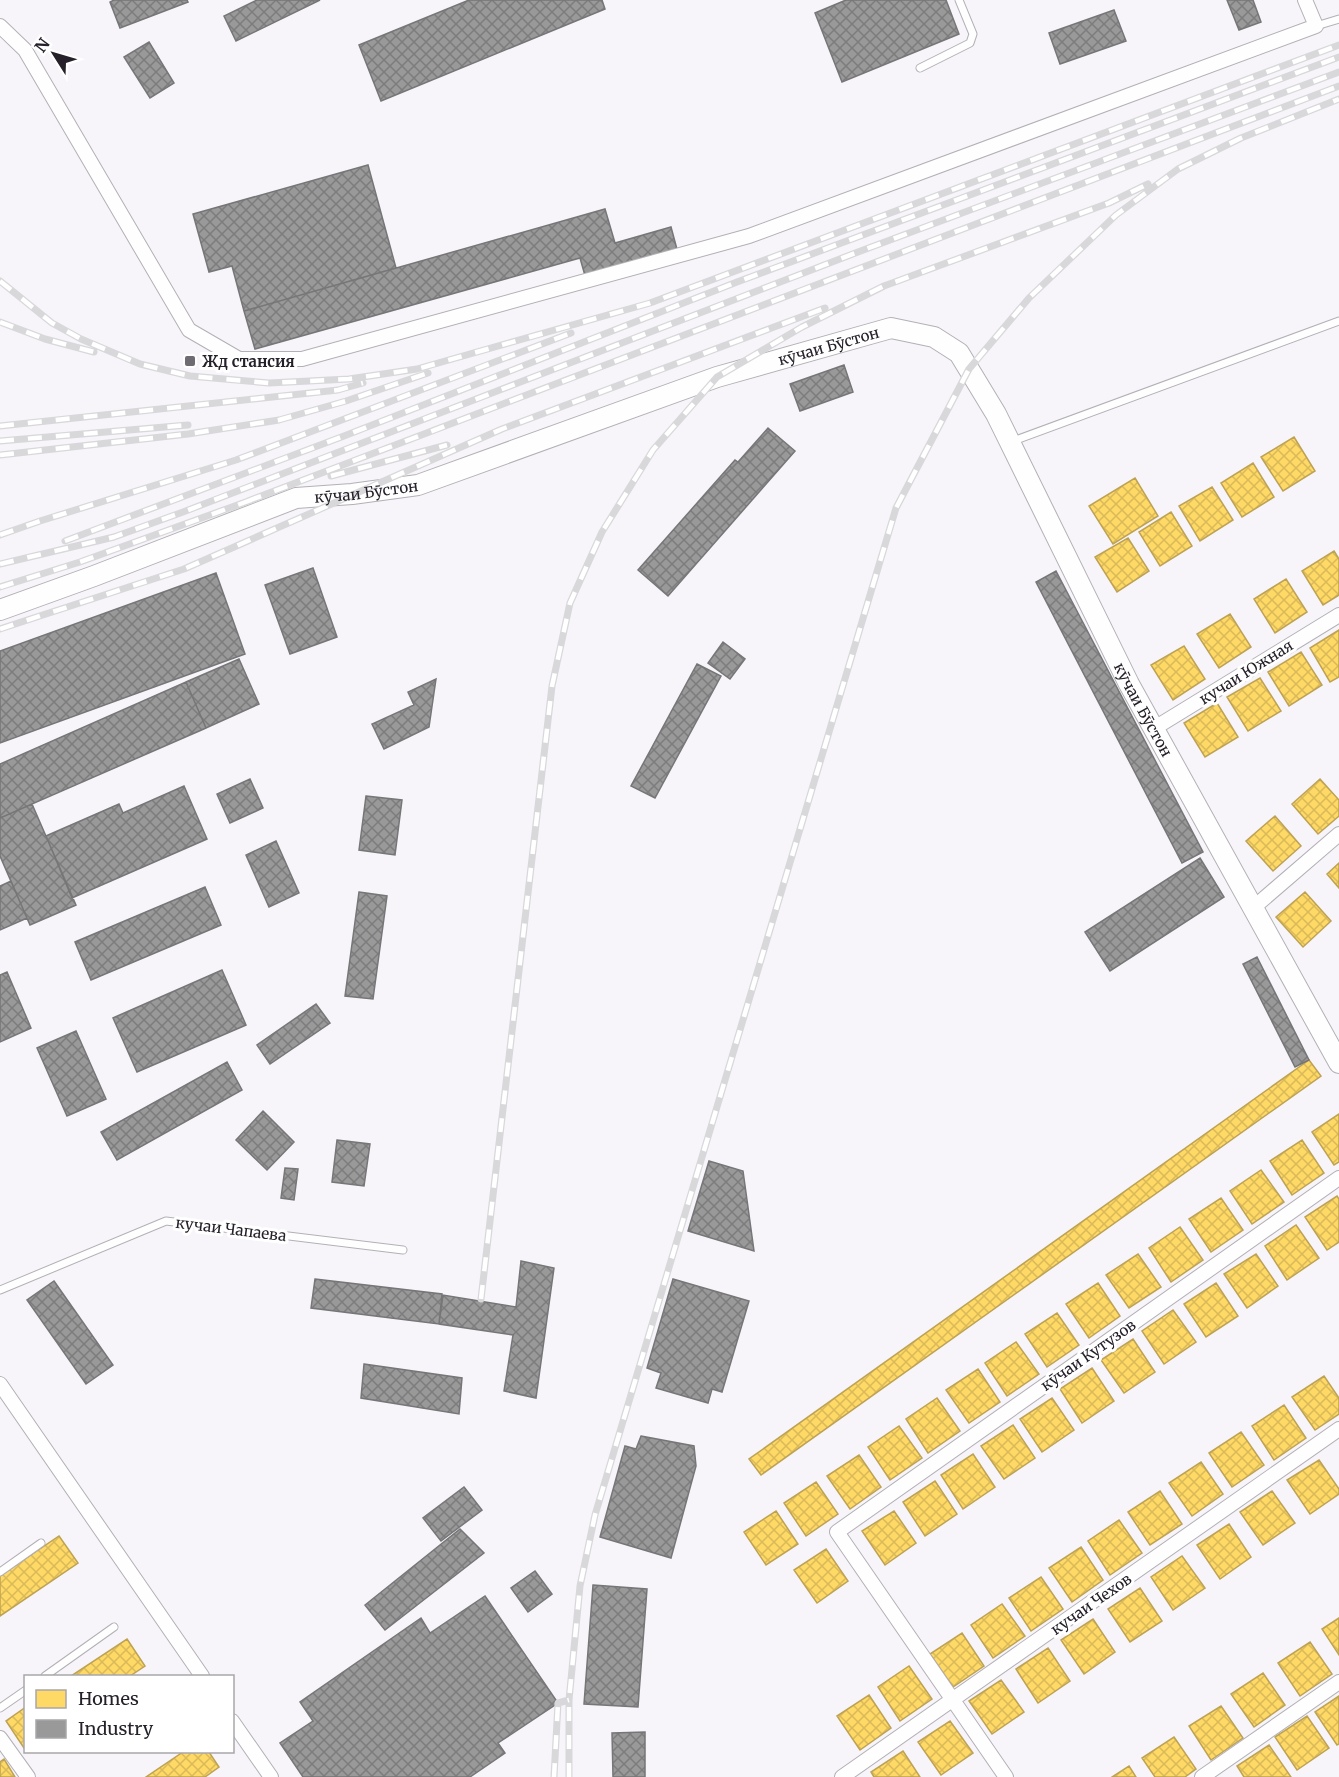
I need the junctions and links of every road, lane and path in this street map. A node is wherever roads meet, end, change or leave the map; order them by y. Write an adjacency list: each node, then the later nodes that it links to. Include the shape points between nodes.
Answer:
1 (959, 0): 6 (lane, via 973,34 970,43)
2 (1305, 0): 5 (street)
3 (1339, 19): 5 (lane)
4 (0, 26): 5 (street, via 25,50 189,330 239,359 302,359 749,236)
5 (1316, 26)
6 (920, 68)
7 (1339, 321): 8 (lane)
8 (1010, 442): 9 (main road, кӯчаи Бӯстон, via 960,353 934,337 891,328 717,377 418,485 297,498); 11 (main road, кӯчаи Бӯстон)
9 (0, 610)
10 (1339, 615): 11 (street, кучаи Южная)
11 (1153, 729): 13 (main road, кӯчаи Бӯстон)
12 (1339, 834): 13 (street)
13 (1253, 908): 14 (main road, кӯчаи Бӯстон)
14 (1339, 1063)
15 (1339, 1178): 27 (street, кӯчаи Кутузов, via 837,1532)
16 (403, 1250): 17 (lane, кучаи Чапаева, via 166,1221)
17 (0, 1290)
18 (0, 1384): 24 (street)
19 (1339, 1430): 27 (street, кучаи Чехов)
20 (41, 1543): 21 (lane)
21 (0, 1572)
22 (114, 1627): 23 (lane)
23 (48, 1675)
24 (201, 1675)
25 (1339, 1682): 35 (street)
26 (24, 1691): 28 (lane)
27 (953, 1700): 33 (street, кучаи Чехов); 34 (street)
28 (0, 1708)
29 (234, 1724): 32 (street)
30 (0, 1737): 31 (street)
31 (28, 1777)
32 (272, 1777)
33 (842, 1777)
34 (1006, 1777)
35 (1202, 1777)

